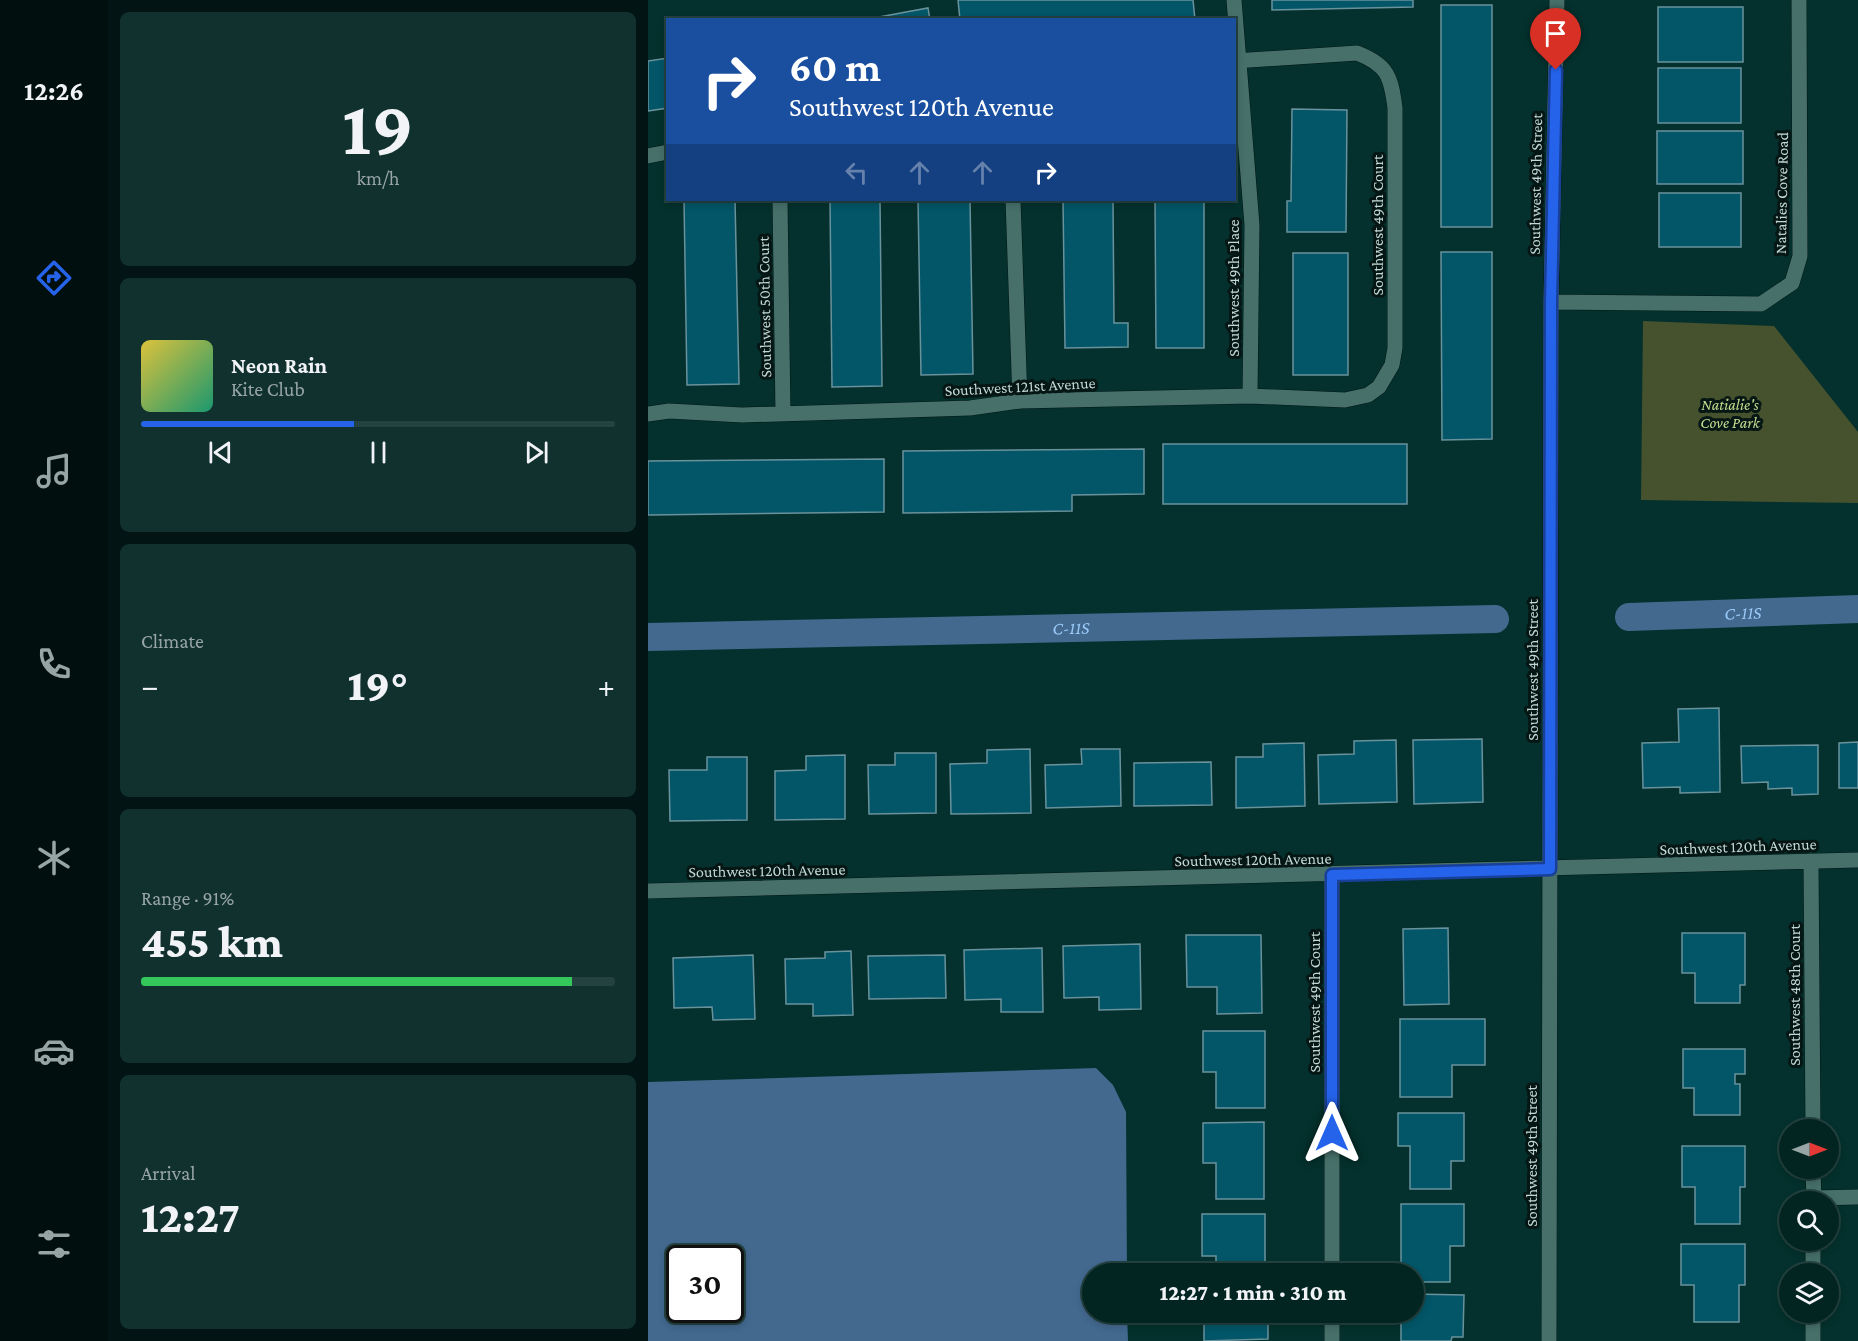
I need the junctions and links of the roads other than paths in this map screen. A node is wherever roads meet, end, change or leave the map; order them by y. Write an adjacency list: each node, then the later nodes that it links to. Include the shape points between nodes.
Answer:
1 (1234, 0): 4 (street, Southwest 49th Place)
2 (1557, 0): 11 (street, Southwest 49th Street)
3 (1799, 0): 11 (street, Natalies Cove Road, via 1800,256 1792,283 1761,304)
4 (1235, 18)
5 (1236, 41): 6 (street, Southwest 49th Place)
6 (1237, 61): 12 (street, Southwest 49th Court, via 1357,53 1386,70 1395,108 1395,348); 13 (street, Southwest 49th Place, via 1252,225)
7 (666, 152): 8 (street)
8 (648, 156)
9 (780, 201): 16 (street, Southwest 50th Court)
10 (1013, 201): 14 (street)
11 (1551, 303): 19 (street, Southwest 49th Street)
12 (1386, 378): 13 (street, Southwest 121st Avenue, via 1360,398)
13 (1250, 396): 14 (street, Southwest 121st Avenue)
14 (1020, 401): 16 (street, Southwest 121st Avenue, via 970,408)
15 (648, 414): 16 (street, Southwest 121st Avenue)
16 (783, 414)
17 (1858, 860): 18 (street, Southwest 120th Avenue)
18 (1811, 861): 19 (street, Southwest 120th Avenue); 22 (street, Southwest 48th Court)
19 (1550, 869): 20 (street, Southwest 120th Avenue); 29 (street, Southwest 49th Street)
20 (1332, 875): 21 (street, Southwest 120th Avenue); 25 (street, Southwest 49th Court)
21 (648, 891)
22 (1813, 1119)
23 (1858, 1197): 24 (street)
24 (1839, 1198)
25 (1332, 1263)
26 (1332, 1323): 28 (street)
27 (1813, 1323): 30 (street)
28 (1332, 1341)
29 (1550, 1341)
30 (1813, 1341)

